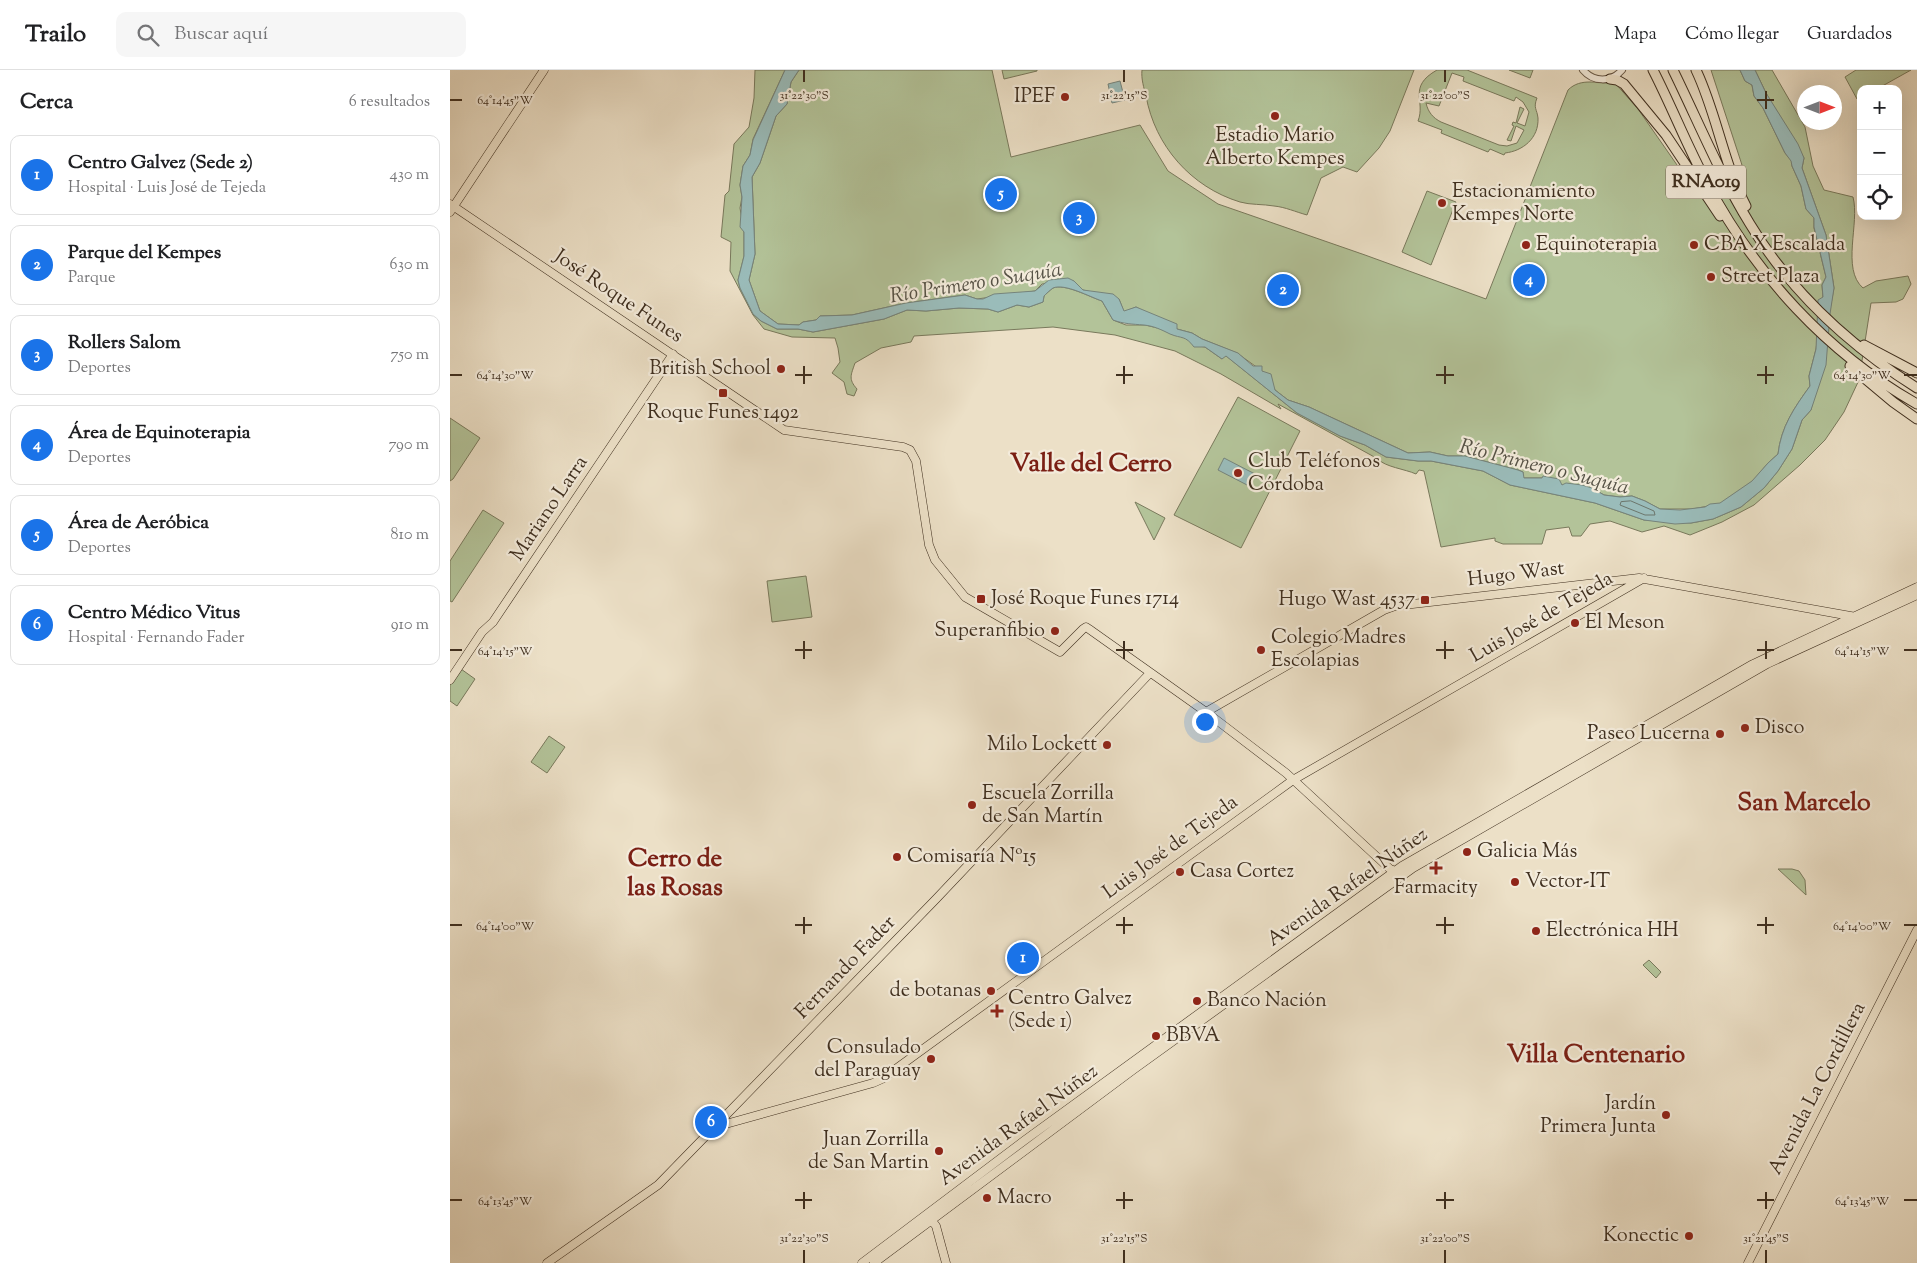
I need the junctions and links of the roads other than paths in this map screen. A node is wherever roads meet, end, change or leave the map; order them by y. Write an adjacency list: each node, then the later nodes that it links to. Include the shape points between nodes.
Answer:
1 (544, 70): 8 (main road)
2 (1583, 70): 7 (street, via 1594,78)
3 (1622, 70): 7 (street)
4 (1653, 70): 10 (highway, RNA019, via 1707,183)
5 (1673, 70): 9 (highway, RNA019, via 1735,198)
6 (1696, 70): 9 (highway, via 1737,187)
7 (1610, 79): 10 (highway, via 1624,84 1646,109 1734,238)
8 (451, 208): 12 (main road, José Roque Funes)
9 (1771, 255): 11 (highway, RNA019, via 1812,304)
10 (1758, 263): 13 (highway, RNA019, via 1776,286)
11 (1853, 340): 14 (highway); 15 (highway, RNA019, via 1882,365)
12 (673, 354): 23 (main road, José Roque Funes, via 784,430 910,450 916,461 929,545 935,560 966,597 1060,652 1086,627); 24 (main road, Mariano Larra, via 493,622 482,632)
13 (1855, 366): 16 (highway, RNA019); 17 (highway, via 1893,402)
14 (1917, 373)
15 (1917, 388)
16 (1917, 404)
17 (1917, 419)
18 (1644, 578): 21 (main road, Hugo Wast); 25 (main road, Hugo Wast, via 1388,608); 26 (main road, Luis José de Tejeda)
19 (1917, 587): 21 (main road, Avenida Rafael Núñez)
20 (1917, 595): 22 (main road, Avenida Rafael Núñez)
21 (1854, 616): 22 (main road, Hugo Wast); 27 (main road, Avenida Rafael Núñez, via 1721,681)
22 (1865, 619): 28 (main road, Avenida Rafael Núñez, via 1755,670)
23 (1150, 673): 25 (main road); 30 (main road, Fernando Fader)
24 (450, 680)
25 (1206, 712): 26 (main road)
26 (1293, 780): 27 (main road); 30 (main road, Luis José de Tejeda, via 882,1079)
27 (1394, 872): 28 (main road); 31 (main road, Avenida Rafael Núñez)
28 (1403, 874): 32 (main road, Avenida Rafael Núñez)
29 (1917, 930): 37 (main road, Avenida La Cordillera)
30 (715, 1127): 33 (main road, Fernando Fader, via 658,1185)
31 (924, 1216): 32 (main road); 34 (main road, Avenida Rafael Núñez)
32 (932, 1220): 35 (main road, Avenida Rafael Núñez); 36 (main road)
33 (547, 1263)
34 (862, 1263)
35 (874, 1263)
36 (946, 1263)
37 (1748, 1263)

